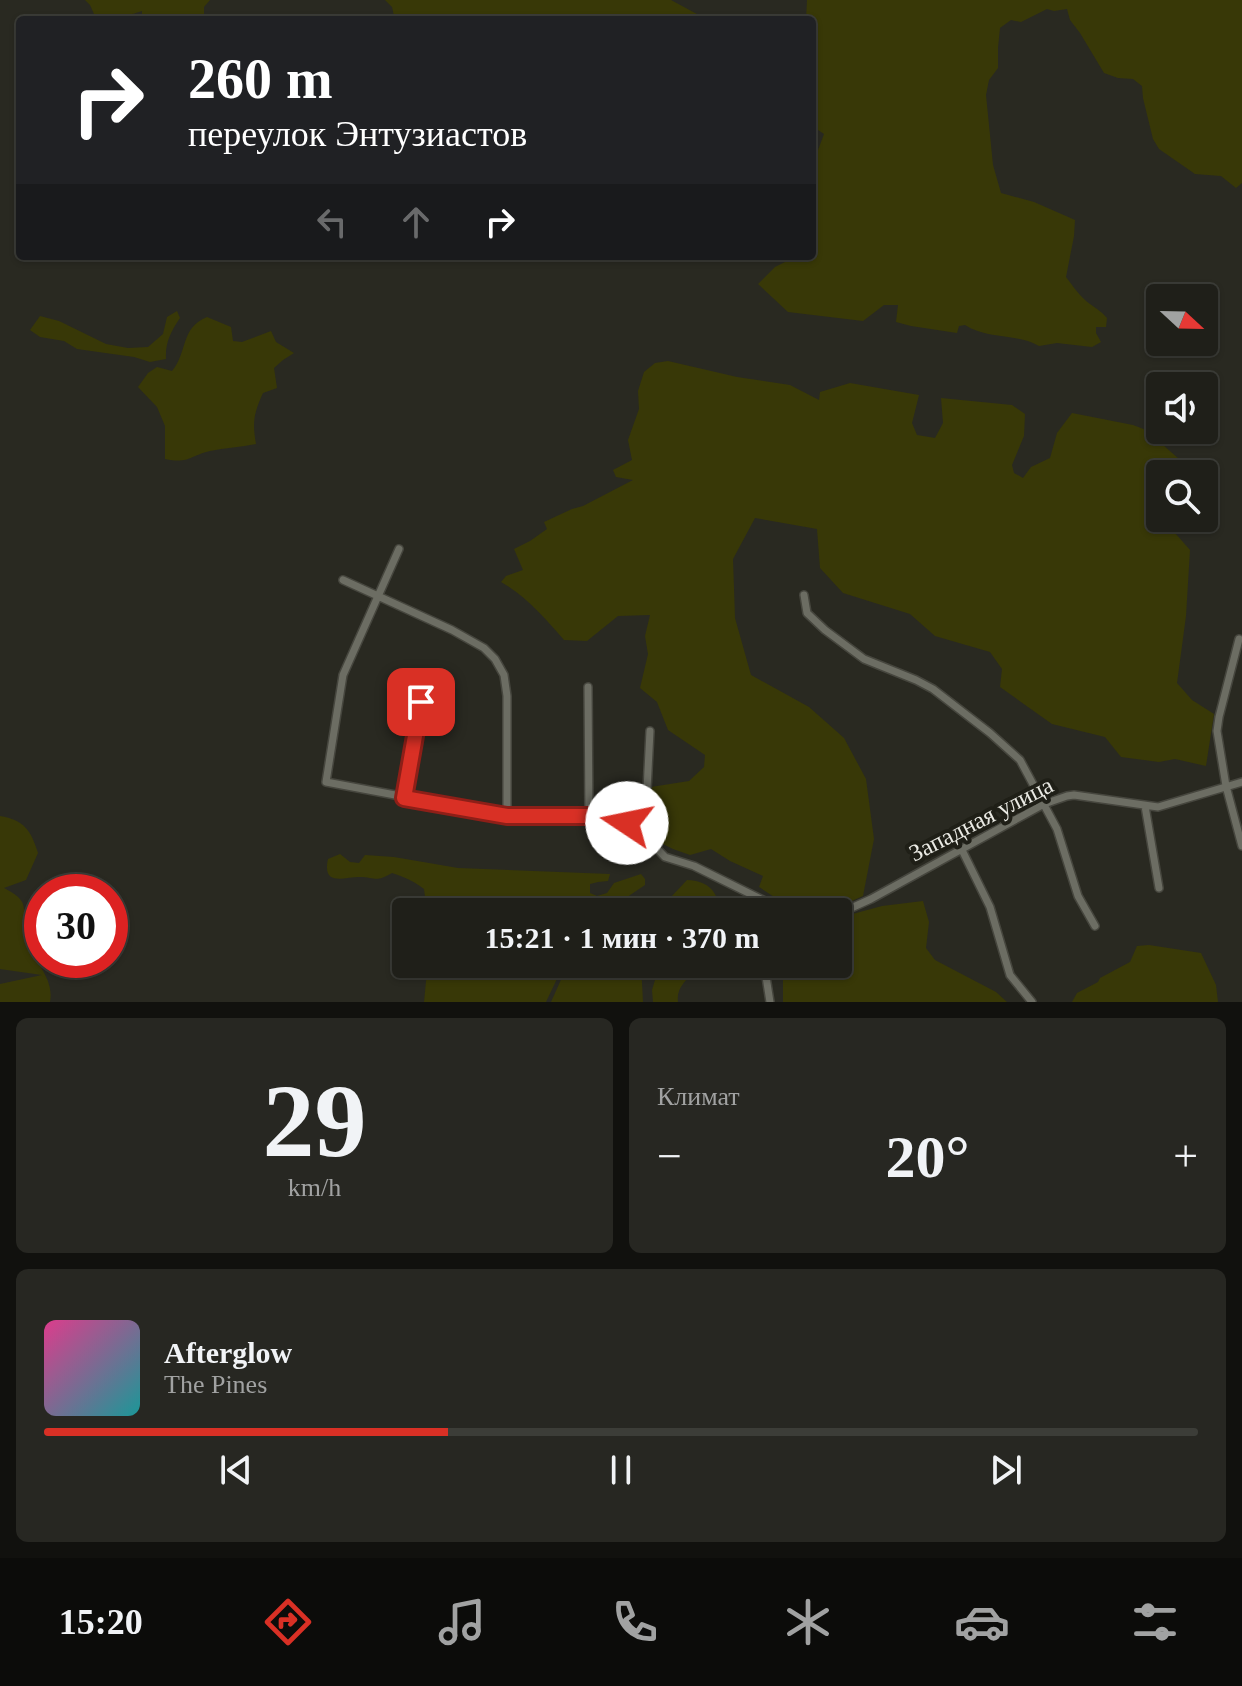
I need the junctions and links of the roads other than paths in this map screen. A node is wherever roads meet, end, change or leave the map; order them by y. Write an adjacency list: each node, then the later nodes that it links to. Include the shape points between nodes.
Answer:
1 (399, 549): 4 (street)
2 (343, 580): 4 (street)
3 (804, 595): 12 (street, via 809,617 847,647 933,689 1006,747 1020,760)
4 (377, 596): 11 (street, via 343,675 326,782); 14 (street, via 452,630 495,659 507,696)
5 (1239, 639): 10 (street, via 1217,731)
6 (588, 687): 15 (street)
7 (421, 702): 11 (street)
8 (650, 731): 16 (street)
9 (1242, 782): 10 (street, Западная улица)
10 (1226, 786): 13 (street, Западная улица, via 1158,807); 17 (street)
11 (404, 798): 14 (street)
12 (1044, 804): 13 (street, Западная улица, via 1074,795); 18 (street, Западная улица); 23 (street, via 1078,896)
13 (1145, 806): 19 (street)
14 (507, 816): 15 (street)
15 (589, 816): 16 (street, via 627,823)
16 (649, 839): 20 (street, via 665,857)
17 (1242, 846)
18 (962, 850): 22 (street, Западная улица); 26 (street, via 990,907 1010,975)
19 (1159, 888)
20 (754, 896): 21 (street)
21 (758, 898)
22 (852, 908)
23 (1095, 926)
24 (766, 978): 25 (street)
25 (770, 1002)
26 (1032, 1002)

